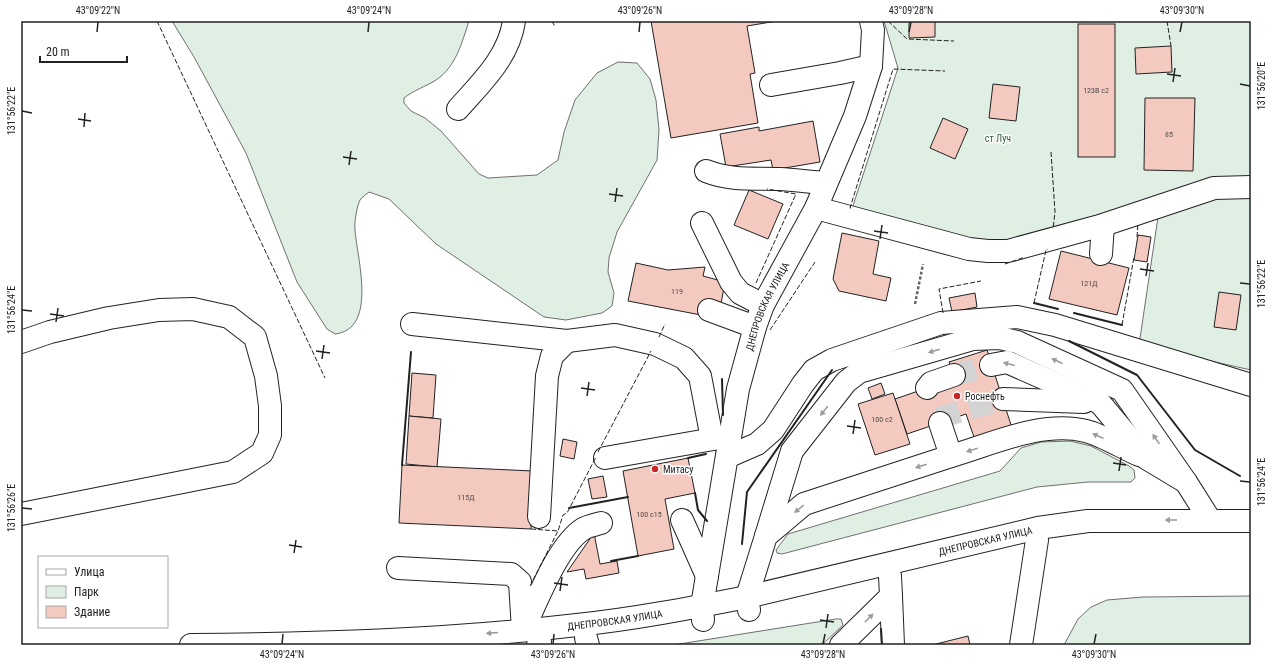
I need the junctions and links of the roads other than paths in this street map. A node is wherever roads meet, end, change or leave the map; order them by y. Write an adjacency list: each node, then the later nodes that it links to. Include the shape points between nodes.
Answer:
1 (514, 21): 5 (main road, via 498,63)
2 (871, 21): 3 (main road, ДНЕПРОВСКАЯ УЛИЦА)
3 (871, 66): 4 (main road); 7 (main road, ДНЕПРОВСКАЯ УЛИЦА, via 855,116)
4 (771, 85)
5 (458, 109)
6 (706, 171): 7 (main road, via 733,179 781,179)
7 (826, 183): 9 (main road, ДНЕПРОВСКАЯ УЛИЦА)
8 (1251, 187): 11 (main road, via 1214,188)
9 (816, 208): 11 (main road, via 928,239 988,251 1008,250); 13 (main road, ДНЕПРОВСКАЯ УЛИЦА)
10 (702, 223): 13 (main road, via 731,282 740,292)
11 (1103, 225): 12 (main road)
12 (1101, 254)
13 (763, 306): 16 (main road, ДНЕПРОВСКАЯ УЛИЦА)
14 (709, 310): 16 (main road)
15 (412, 324): 17 (main road)
16 (756, 327): 26 (main road, ДНЕПРОВСКАЯ УЛИЦА)
17 (567, 341): 26 (main road, via 615,335 655,344 684,358 700,376); 33 (main road, via 552,356 547,376)
18 (21, 342): 32 (main road, via 50,332 109,318 159,310 193,309 229,317 255,337 266,376 270,435 262,453 233,472)
19 (992, 365): 24 (main road, one-way to 19, via 1006,362)
20 (954, 375): 22 (main road, via 931,382)
21 (1251, 385): 28 (main road, via 1064,320 1017,318 941,322 832,360 814,370 802,384 773,430 757,444)
22 (927, 388)
23 (1003, 399): 24 (main road)
24 (1100, 403): 30 (main road)
25 (940, 423): 27 (main road)
26 (721, 437): 28 (main road, ДНЕПРОВСКАЯ УЛИЦА); 29 (main road)
27 (951, 456): 30 (main road, one-way to 27, via 1087,431 1067,428 1040,429); 38 (main road, one-way to 38, via 804,504)
28 (727, 457): 42 (main road, ДНЕПРОВСКАЯ УЛИЦА)
29 (605, 458)
30 (1146, 458): 31 (main road)
31 (1186, 482): 35 (main road); 38 (main road, one-way to 38, via 1122,390 1016,342 1000,338 973,339 859,372 846,382 792,452)
32 (21, 514)
33 (539, 517)
34 (682, 520): 42 (main road)
35 (1210, 520): 36 (main road, ДНЕПРОВСКАЯ УЛИЦА); 44 (main road, ДНЕПРОВСКАЯ УЛИЦА, one-way to 44, via 1088,521 1038,528)
36 (1251, 521)
37 (601, 524): 46 (main road, via 581,530 556,561)
38 (766, 536): 44 (main road)
39 (1251, 536): 40 (main road, ДНЕПРОВСКАЯ УЛИЦА, via 1086,533)
40 (1036, 540): 43 (main road, ДНЕПРОВСКАЯ УЛИЦА); 52 (main road)
41 (398, 568): 46 (main road, via 511,574 520,582)
42 (707, 576): 45 (main road, ДНЕПРОВСКАЯ УЛИЦА)
43 (890, 586): 44 (main road, ДНЕПРОВСКАЯ УЛИЦА); 50 (main road, one-way to 43); 51 (main road)
44 (748, 604): 45 (main road, ДНЕПРОВСКАЯ УЛИЦА)
45 (702, 613): 46 (main road, ДНЕПРОВСКАЯ УЛИЦА, via 578,625); 47 (main road, ДНЕПРОВСКАЯ УЛИЦА)
46 (534, 639): 47 (main road, ДНЕПРОВСКАЯ УЛИЦА); 48 (main road, ДНЕПРОВСКАЯ УЛИЦА, one-way to 48, via 465,635 274,644); 49 (main road, ДНЕПРОВСКАЯ УЛИЦА)
47 (587, 642)
48 (192, 645)
49 (505, 645)
50 (841, 645)
51 (893, 645)
52 (1021, 645)

